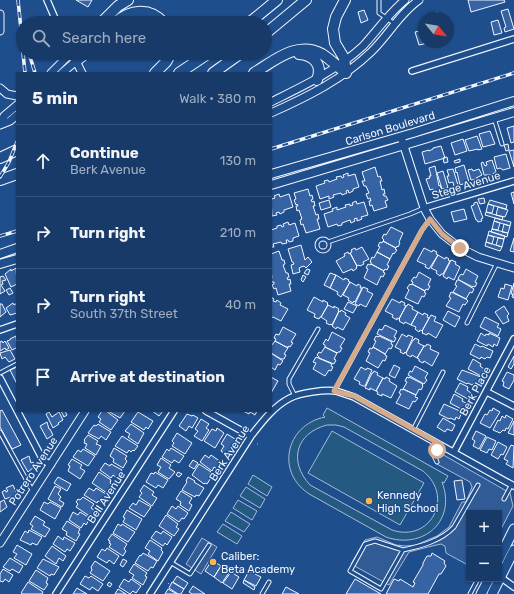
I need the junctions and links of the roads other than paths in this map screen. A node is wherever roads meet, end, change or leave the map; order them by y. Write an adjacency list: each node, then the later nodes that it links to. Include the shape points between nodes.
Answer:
1 (47, 0): 10 (street)
2 (128, 0): 11 (highway)
3 (277, 0): 14 (highway)
4 (306, 0): 17 (highway)
5 (345, 0): 27 (highway, via 336,17 333,30 335,43 342,54)
6 (379, 0): 15 (lane, via 379,13)
7 (405, 0): 15 (street)
8 (419, 0): 16 (street, via 408,8)
9 (0, 14): 18 (street)
10 (55, 16)
11 (108, 16)
12 (124, 16): 13 (highway, via 140,11)
13 (155, 16)
14 (258, 16)
15 (387, 19): 16 (lane); 27 (street)
16 (395, 24): 36 (street, via 372,51)
17 (272, 28)
18 (0, 31)
19 (514, 39): 28 (street)
20 (68, 60): 29 (street)
21 (70, 60): 30 (street)
22 (75, 60): 31 (street)
23 (167, 60): 32 (highway)
24 (198, 60): 33 (highway)
25 (231, 60): 34 (highway)
26 (271, 63): 27 (highway, via 289,52 308,50); 35 (highway); 37 (highway, via 295,55 309,56 319,67)
27 (341, 64): 36 (highway); 37 (street)
28 (412, 71)
29 (52, 72)
30 (63, 72)
31 (81, 72)
32 (155, 72)
33 (180, 72)
34 (214, 72)
35 (256, 72)
36 (346, 73): 44 (street)
37 (317, 80): 41 (street)
38 (0, 88): 39 (street, via 7,94)
39 (16, 96)
40 (514, 101): 48 (main road, Carlson Boulevard)
41 (272, 102)
42 (16, 106): 47 (street, via 4,116)
43 (514, 112): 46 (main road, Carlson Boulevard)
44 (272, 113)
45 (16, 116): 47 (street)
46 (494, 118): 49 (lane); 50 (main road, Carlson Boulevard)
47 (0, 124)
48 (401, 136): 50 (street); 55 (main road, Carlson Boulevard)
49 (502, 144)
50 (404, 146): 58 (main road, Carlson Boulevard); 59 (street)
51 (16, 151): 53 (highway)
52 (16, 154): 53 (highway)
53 (0, 159)
54 (16, 174): 56 (highway)
55 (272, 174)
56 (0, 180)
57 (514, 181): 59 (street, Stege Avenue)
58 (272, 185)
59 (424, 208): 60 (street); 61 (lane)
60 (430, 219): 65 (street, via 442,234 460,248); 77 (lane)
61 (328, 242): 61 (lane, via 327,251 319,250 319,241 325,239)
62 (16, 248): 63 (main road)
63 (0, 254)
64 (16, 259): 66 (main road)
65 (497, 263): 67 (street); 68 (lane)
66 (0, 264)
67 (514, 268)
68 (468, 323)
69 (16, 324): 71 (street)
70 (318, 329): 79 (lane, via 288,379)
71 (0, 330)
72 (514, 339): 78 (street, Berk Place)
73 (16, 365): 75 (lane)
74 (443, 372): 88 (lane)
75 (0, 373)
76 (1, 382): 81 (street)
77 (334, 391): 79 (street, Berk Avenue); 88 (street, Berk Avenue, via 354,396)
78 (487, 392): 80 (street); 92 (street, Berk Place)
79 (295, 396): 87 (street, Berk Avenue)
80 (514, 406)
81 (16, 407)
82 (19, 412): 94 (street, via 43,460)
83 (84, 412): 94 (street, Potrero Avenue)
84 (173, 412): 113 (street, Bell Avenue)
85 (208, 412): 90 (street)
86 (271, 412): 90 (street, Berk Avenue)
87 (272, 412)
88 (413, 430): 91 (street, Berk Avenue)
89 (0, 432): 97 (lane)
90 (251, 436): 105 (street, Berk Avenue)
91 (440, 444): 92 (street, Berk Avenue); 93 (lane, via 434,456)
92 (454, 452): 96 (street, Berk Avenue)
93 (437, 462)
94 (51, 465): 97 (street, Potrero Avenue)
95 (478, 484): 102 (lane, via 448,533 428,544)
96 (513, 485): 98 (lane)
97 (33, 492): 100 (street, Potrero Avenue)
98 (504, 499)
99 (514, 529): 104 (main road)
100 (0, 543)
101 (209, 545): 105 (lane, via 190,574)
102 (403, 550): 102 (lane, via 381,588 350,571 365,544 375,541)
103 (514, 550): 106 (main road)
104 (502, 553)
105 (170, 562): 114 (street, Berk Avenue)
106 (502, 573)
107 (502, 578): 112 (street)
108 (269, 582): 115 (lane)
109 (476, 582): 116 (lane)
110 (487, 582): 117 (main road)
111 (498, 582): 118 (main road)
112 (514, 587)
113 (56, 594)
114 (150, 594)
115 (262, 594)
116 (470, 594)
117 (481, 594)
118 (492, 594)

